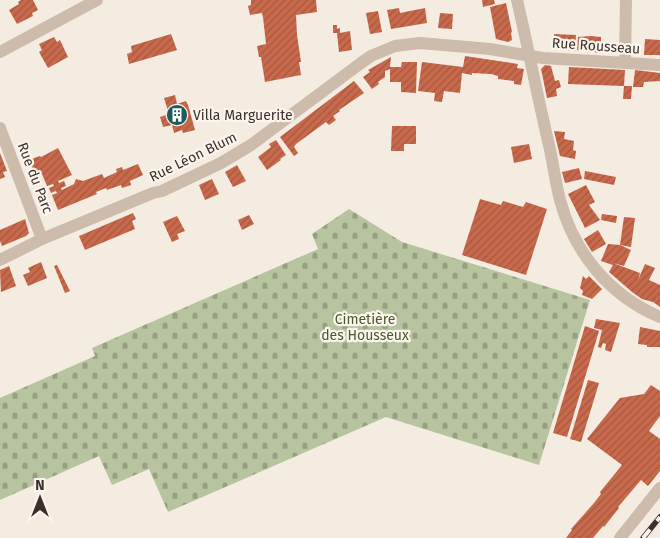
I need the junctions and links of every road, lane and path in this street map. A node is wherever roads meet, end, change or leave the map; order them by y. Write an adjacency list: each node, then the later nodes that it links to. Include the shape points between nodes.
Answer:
1 (97, 0): 4 (street)
2 (517, 0): 5 (street)
3 (626, 0): 6 (street)
4 (0, 52)
5 (529, 54): 6 (street, Rue Rousseau, via 542,58); 9 (street, Rue Léon Blum, via 420,43 384,50 221,163 162,191); 11 (street, via 560,200 573,235 591,265 611,287)
6 (625, 63): 7 (street, Rue Rousseau)
7 (660, 65)
8 (0, 128): 9 (street, Rue du Parc)
9 (48, 237): 10 (street, Rue Léon Blum)
10 (0, 260)
11 (660, 317)
12 (660, 488): 13 (street)
13 (620, 538)

